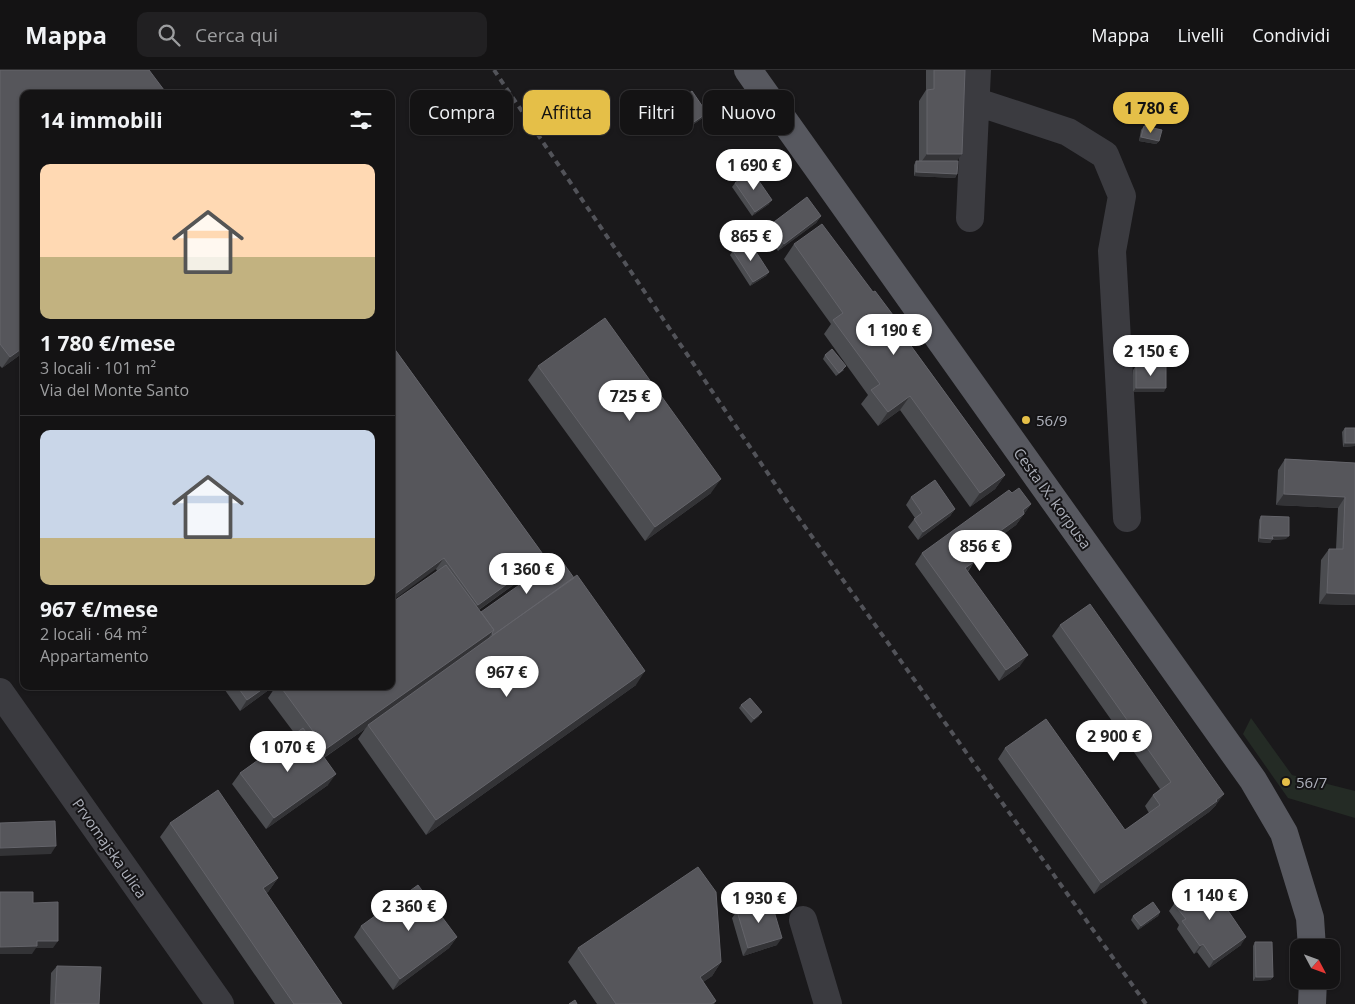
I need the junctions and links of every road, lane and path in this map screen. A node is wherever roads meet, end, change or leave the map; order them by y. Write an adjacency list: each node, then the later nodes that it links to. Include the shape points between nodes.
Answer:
1 (748, 70): 8 (main road, Cesta IX. korpusa, via 1253,780 1284,833 1310,918)
2 (977, 70): 3 (street)
3 (977, 102): 4 (street); 5 (street, via 1068,132 1105,155 1122,196 1112,251)
4 (970, 218)
5 (1128, 518)
6 (0, 692): 10 (street, Prvomajska ulica)
7 (803, 920): 11 (street)
8 (1311, 939)
9 (1313, 989): 12 (main road)
10 (220, 1004)
11 (828, 1004)
12 (1312, 1004)

